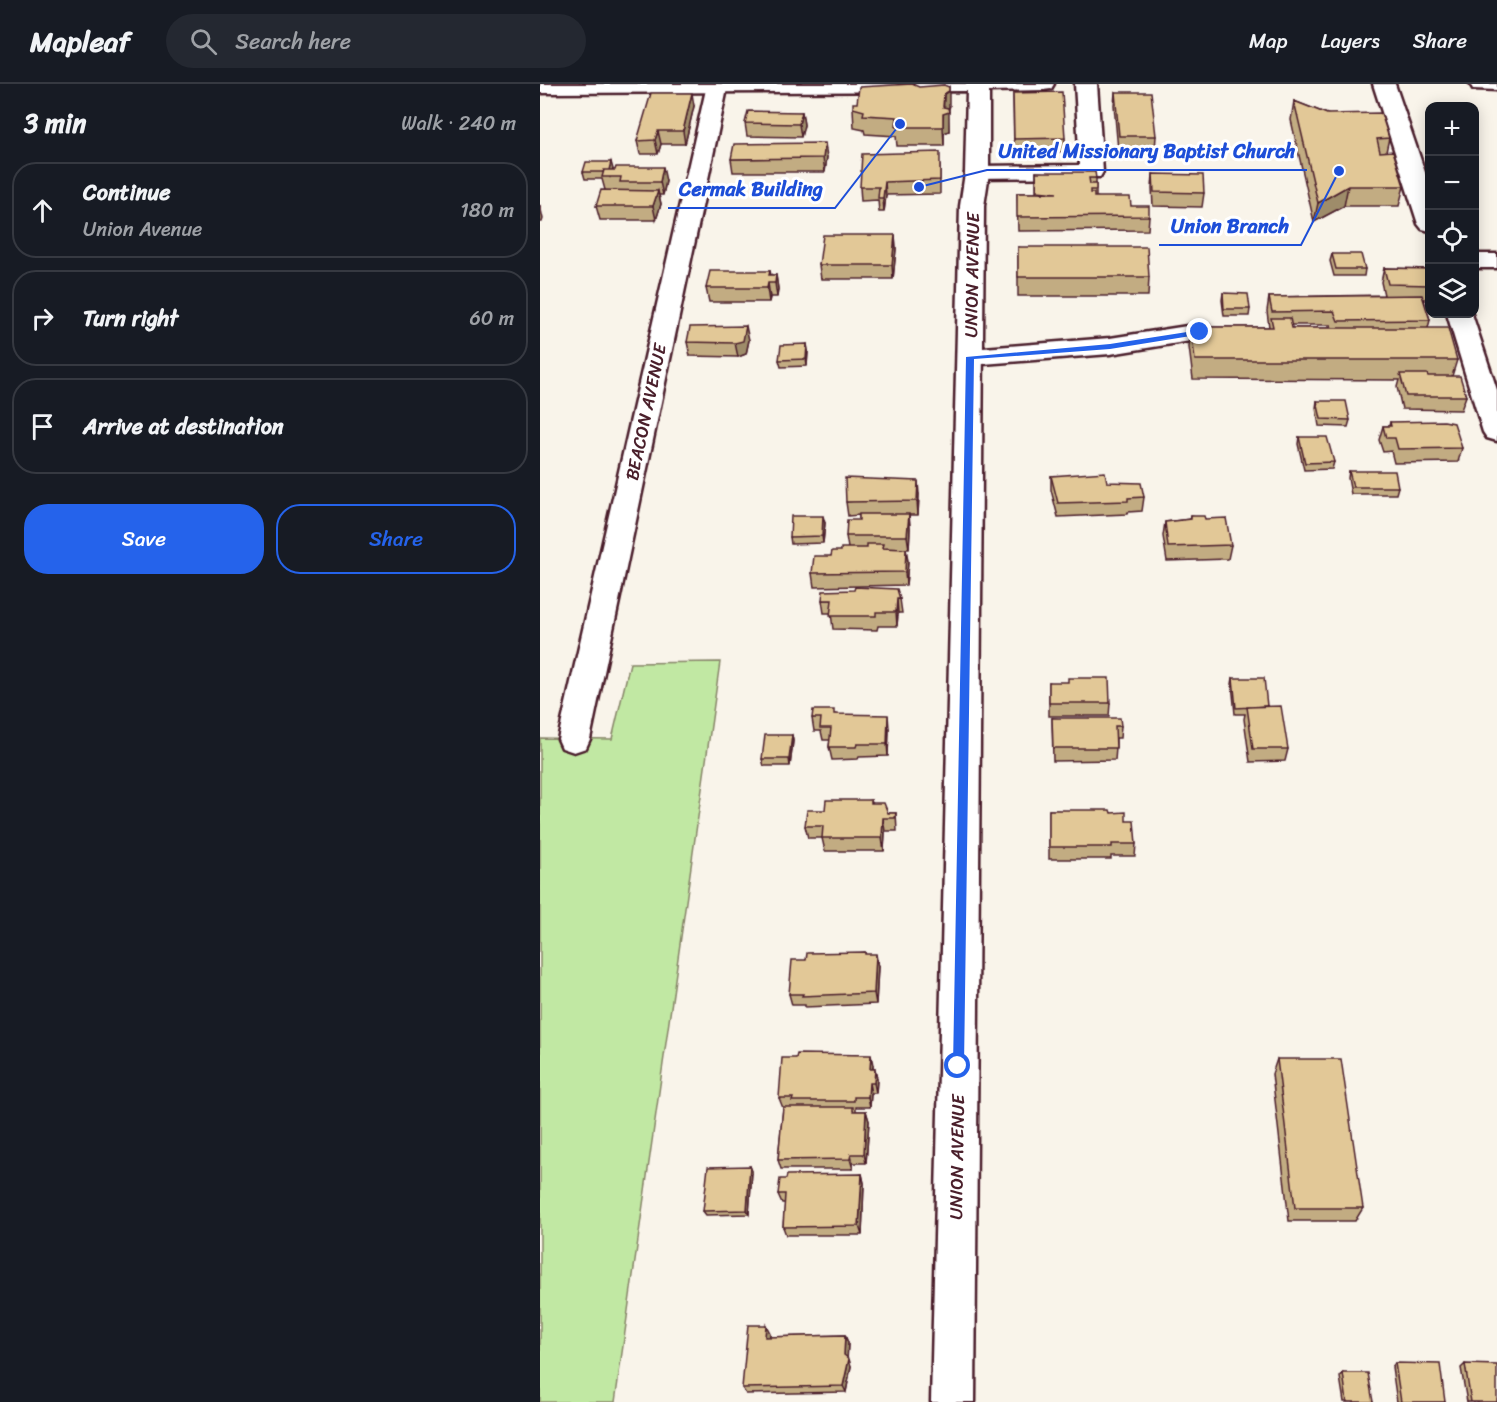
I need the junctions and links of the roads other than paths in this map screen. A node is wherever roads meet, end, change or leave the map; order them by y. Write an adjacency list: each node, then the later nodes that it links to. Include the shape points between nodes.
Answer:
1 (978, 84): 2 (main road); 7 (main road); 10 (main road, UNION AVENUE)
2 (1043, 84)
3 (1086, 84): 10 (main road, via 1092,172)
4 (1384, 84): 11 (main road)
5 (1481, 84): 6 (main road)
6 (1497, 84)
7 (718, 85): 8 (main road); 18 (main road, BEACON AVENUE)
8 (577, 86): 9 (main road)
9 (540, 87)
10 (977, 173): 16 (main road, UNION AVENUE, via 972,206)
11 (1425, 210)
12 (1479, 261): 13 (main road)
13 (1497, 261)
14 (1460, 318): 17 (main road)
15 (1200, 332): 16 (main road, via 1110,346)
16 (970, 357): 19 (main road, UNION AVENUE)
17 (1497, 432)
18 (574, 739)
19 (953, 1402)

